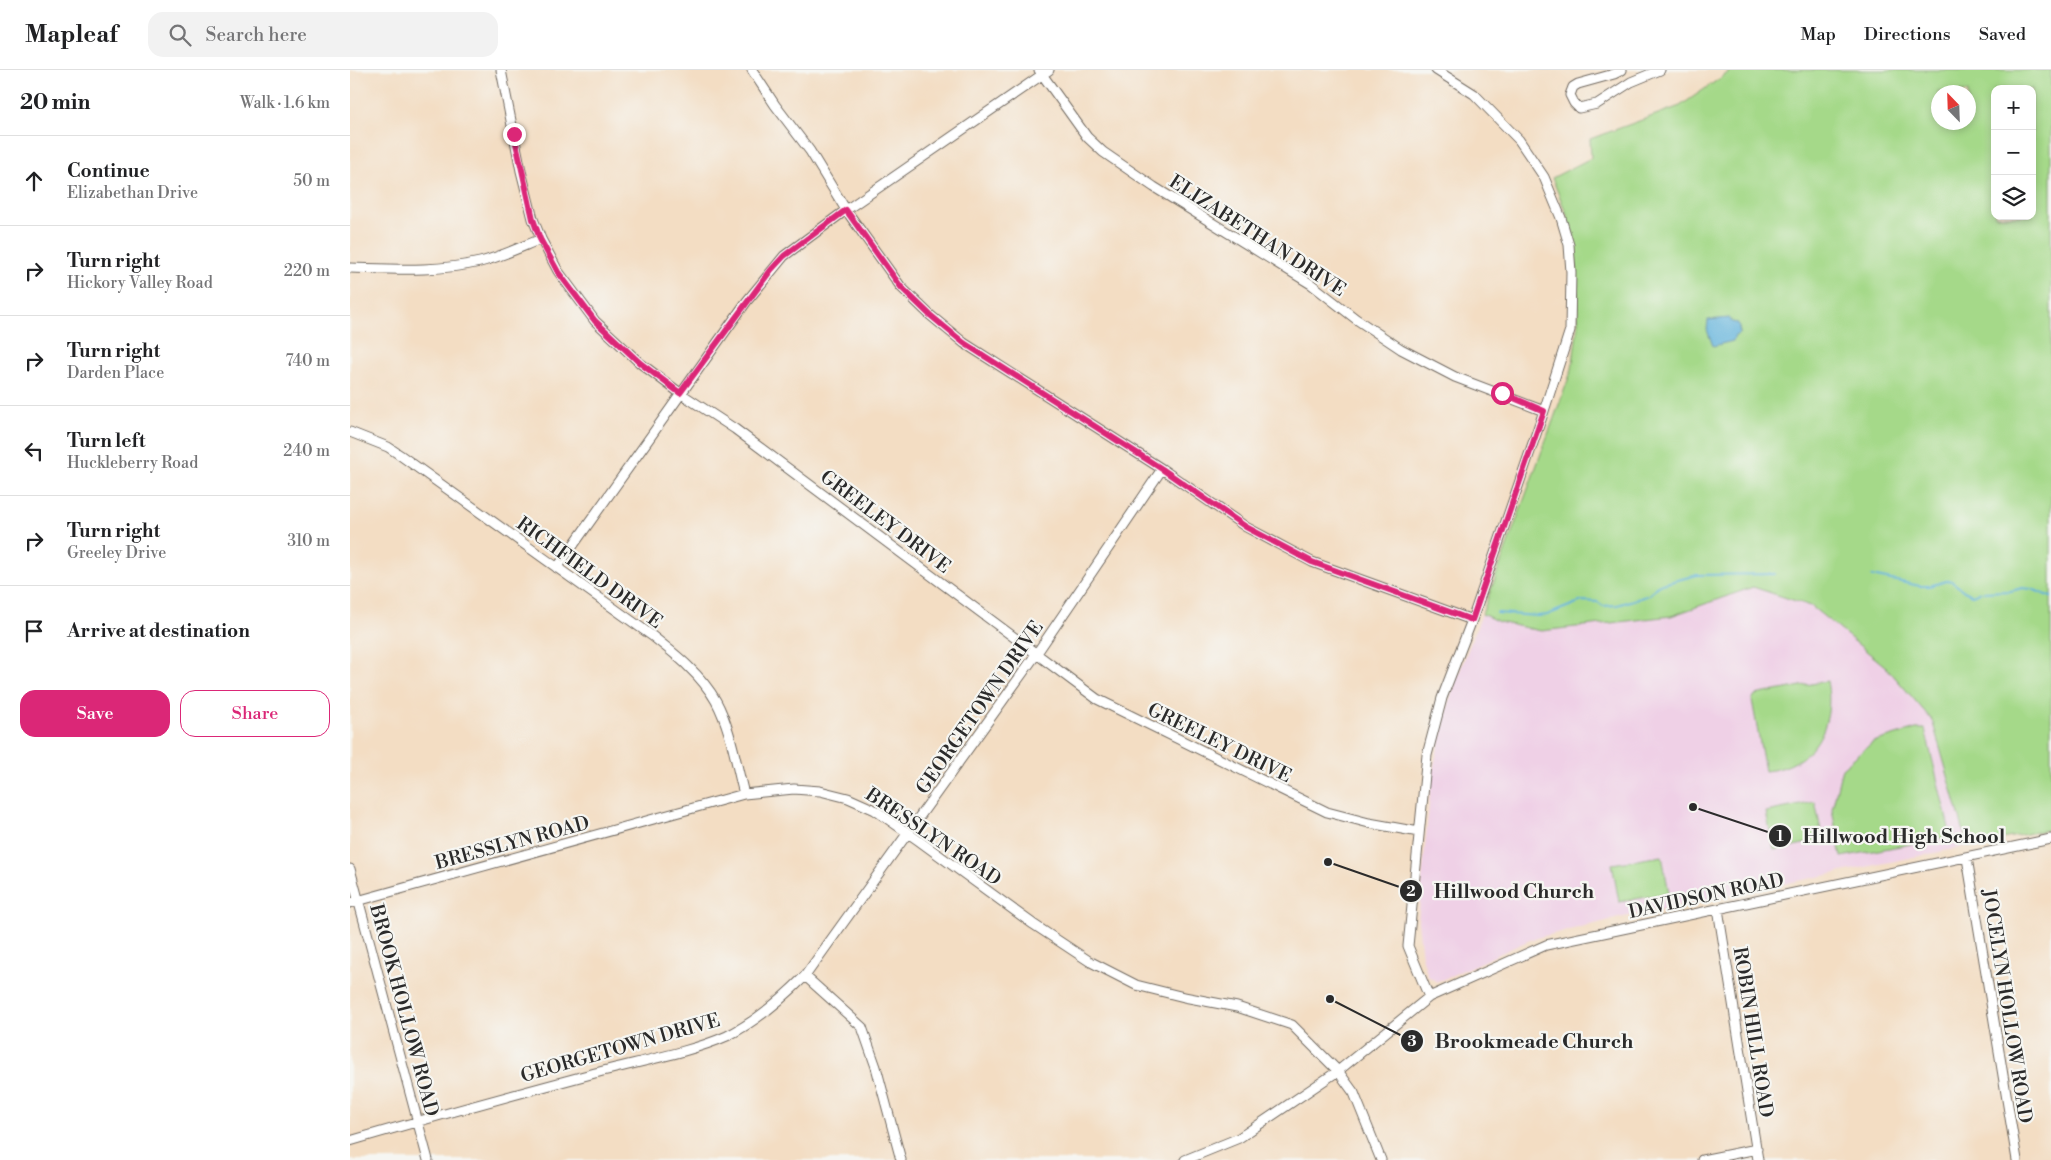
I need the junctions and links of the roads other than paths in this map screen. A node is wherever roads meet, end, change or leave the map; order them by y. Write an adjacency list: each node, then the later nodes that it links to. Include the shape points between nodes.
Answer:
1 (502, 70): 8 (street, GREELEY DRIVE, via 521,171)
2 (752, 70): 7 (street, via 810,151)
3 (1436, 70): 11 (street, via 1474,94 1519,140 1544,177 1561,218 1569,246 1570,330)
4 (1622, 70): 5 (street, via 1573,87 1570,96 1574,104 1579,108 1597,104 1631,82)
5 (1660, 70)
6 (1043, 72): 7 (street); 11 (street, ELIZABETHAN DRIVE, via 1082,131 1102,152 1311,284 1356,320 1401,349 1454,376)
7 (846, 210): 10 (street, via 784,256 771,270); 13 (street, via 901,287 964,343)
8 (540, 239): 9 (street, via 482,262 458,266); 10 (street, GREELEY DRIVE, via 558,272 595,321 640,363)
9 (350, 268)
10 (680, 393): 14 (street); 16 (street, GREELEY DRIVE, via 735,429)
11 (1544, 411): 15 (street)
12 (350, 432): 14 (street, RICHFIELD DRIVE, via 388,447)
13 (1162, 469): 15 (street, via 1225,514 1312,562); 16 (street, GEORGETOWN DRIVE)
14 (557, 568): 17 (street, RICHFIELD DRIVE, via 651,635 680,658 701,681 716,700 725,723)
15 (1472, 620): 18 (street, via 1442,698 1427,755)
16 (1037, 653): 18 (street, GREELEY DRIVE, via 1097,699 1327,812); 19 (street, GEORGETOWN DRIVE)
17 (744, 794): 19 (street, BRESSLYN ROAD, via 794,789 820,791 848,798 875,810); 23 (street, BRESSLYN ROAD)
18 (1419, 832): 26 (street, via 1408,946)
19 (908, 834): 25 (street, GEORGETOWN DRIVE); 27 (street, BRESSLYN ROAD, via 1089,961 1136,985 1236,1007 1292,1025)
20 (2051, 839): 21 (street, DAVIDSON ROAD)
21 (1967, 858): 24 (street, DAVIDSON ROAD); 37 (street, JOCELYN HOLLOW ROAD)
22 (350, 869): 23 (street, BROOK HOLLOW ROAD)
23 (354, 902): 28 (street, BROOK HOLLOW ROAD)
24 (1718, 909): 26 (street, DAVIDSON ROAD, via 1546,945); 30 (street, ROBIN HILL ROAD)
25 (805, 976): 28 (street, GEORGETOWN DRIVE, via 763,1014 727,1036); 32 (street, via 862,1027)
26 (1429, 997): 27 (street, DAVIDSON ROAD)
27 (1338, 1071): 33 (street, DAVIDSON ROAD, via 1239,1138); 34 (street, BRESSLYN ROAD, via 1354,1093)
28 (418, 1121): 29 (street, GEORGETOWN DRIVE); 31 (street, BROOK HOLLOW ROAD)
29 (350, 1141)
30 (1757, 1149): 35 (street); 36 (street, ROBIN HILL ROAD)
31 (428, 1160)
32 (901, 1160)
33 (1185, 1160)
34 (1381, 1160)
35 (1702, 1160)
36 (1758, 1160)
37 (2017, 1160)

